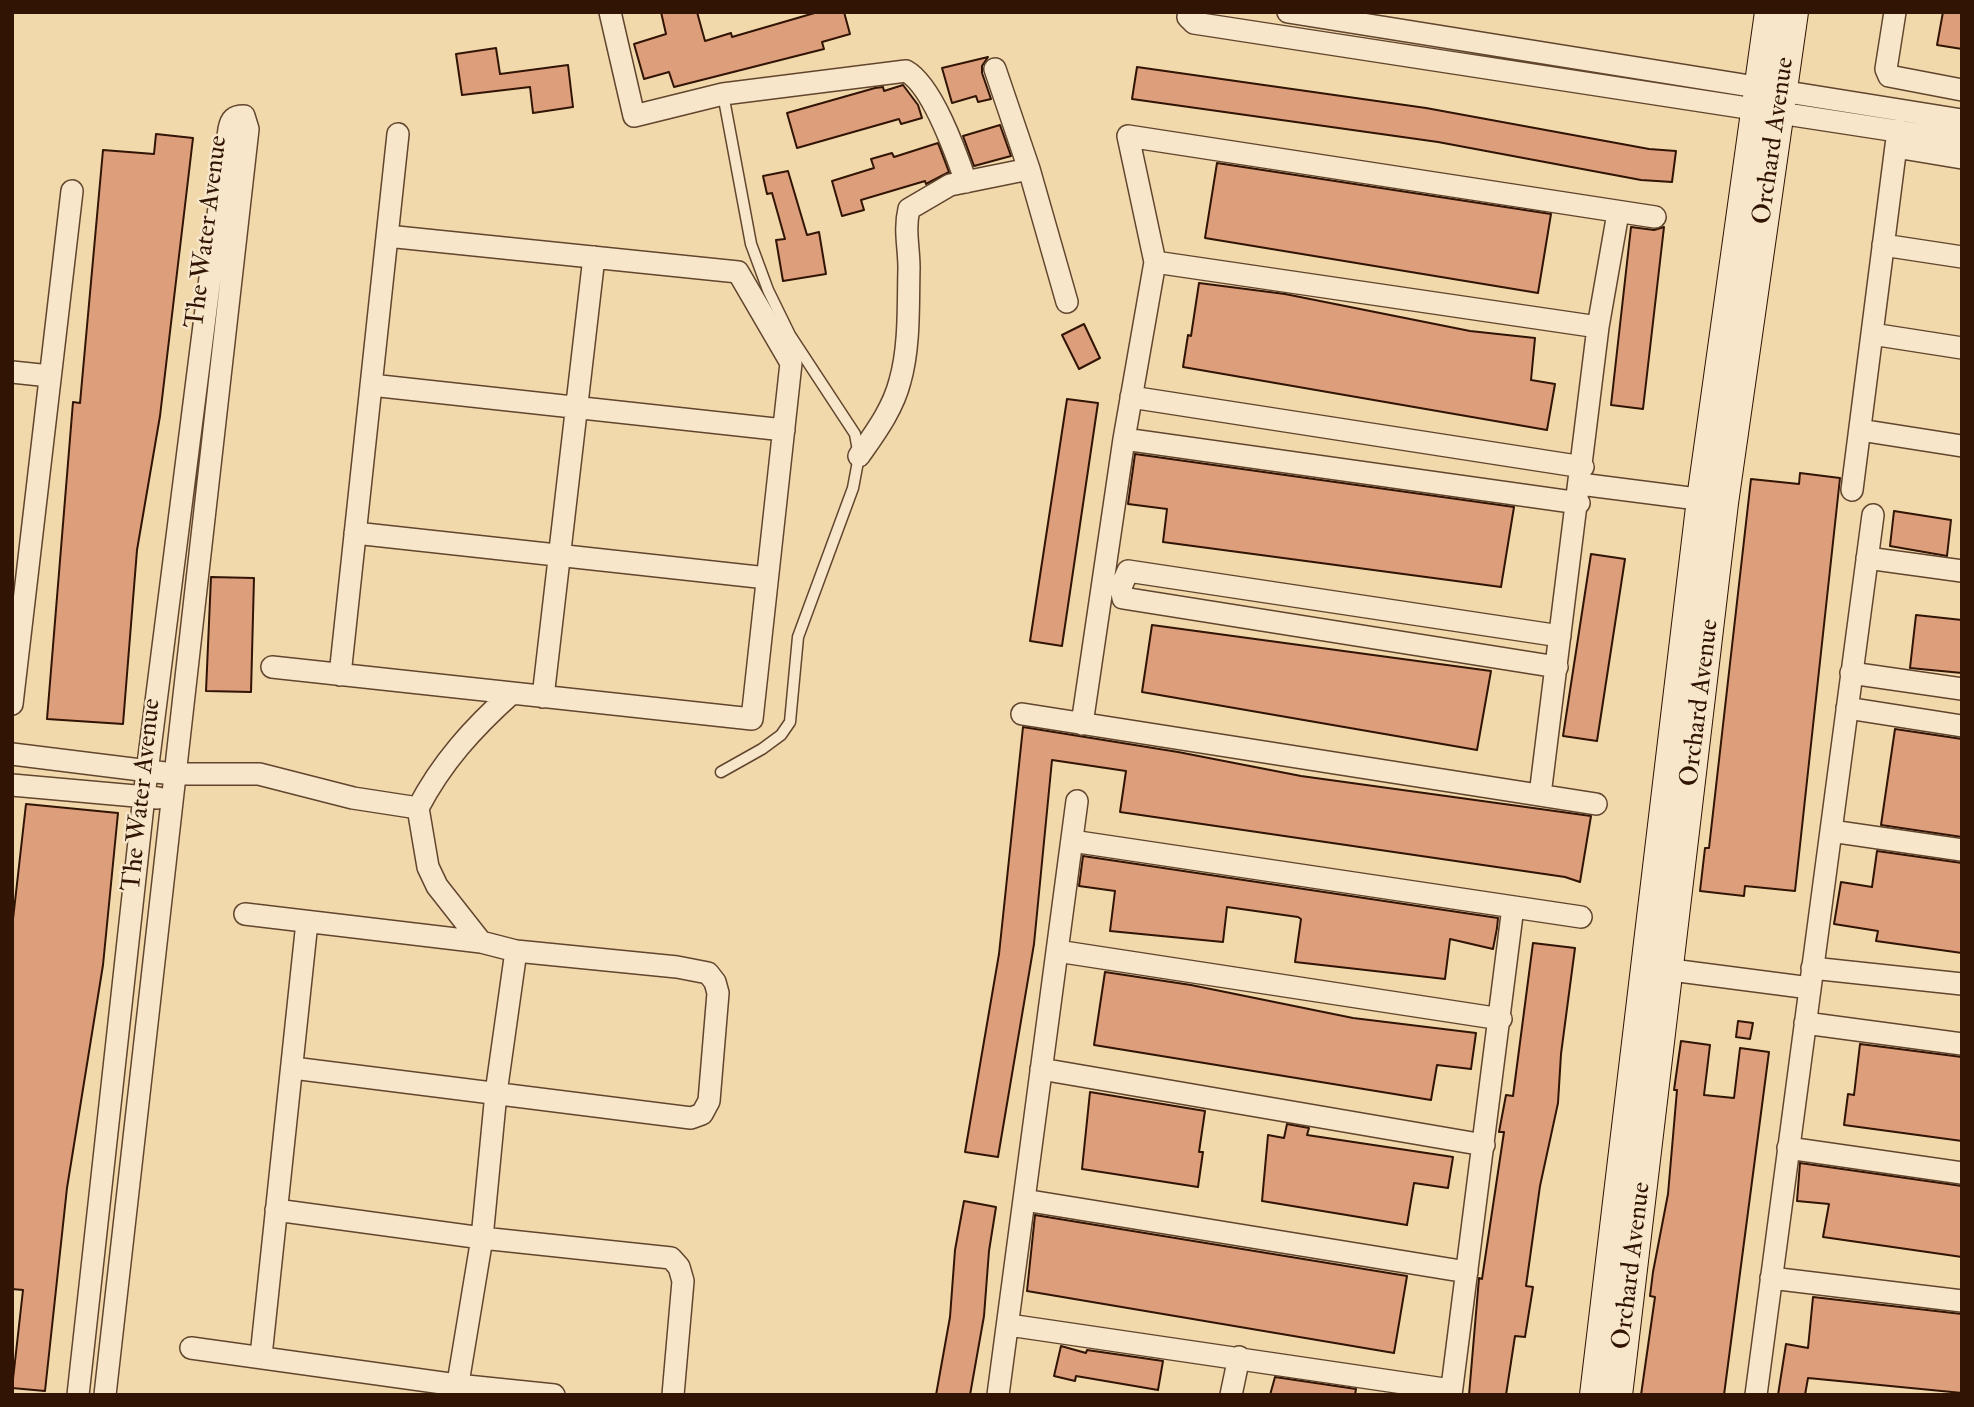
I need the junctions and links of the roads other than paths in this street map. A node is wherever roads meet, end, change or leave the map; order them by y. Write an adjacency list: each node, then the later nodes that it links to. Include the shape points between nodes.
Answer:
1 (610, 12): 11 (street, via 634,116)
2 (1189, 12): 8 (street, via 1194,23)
3 (1288, 12): 7 (street)
4 (1770, 12): 12 (street, Orchard Avenue)
5 (1793, 12): 12 (street, Orchard Avenue)
6 (1895, 12): 10 (street, via 1886,69 1889,76)
7 (1413, 32): 8 (street); 12 (street)
8 (1410, 55): 12 (street)
9 (995, 69): 18 (street)
10 (1962, 90)
11 (723, 94): 19 (street, via 905,71 916,77 923,89); 41 (lane, via 751,244 768,290 790,335 855,434)
12 (1770, 99): 13 (street); 15 (street); 44 (street, Orchard Avenue)
13 (1962, 120)
14 (398, 134): 23 (street)
15 (1897, 139): 16 (street); 17 (street); 24 (street)
16 (1962, 141)
17 (1962, 158)
18 (1028, 169): 19 (street); 28 (street)
19 (966, 182): 41 (street, via 950,185 909,209 904,228 909,264 906,345 900,382 884,419)
20 (72, 191): 33 (street)
21 (1618, 213): 22 (street); 27 (street, via 1128,136); 29 (street)
22 (1655, 217)
23 (387, 236): 25 (street); 34 (street)
24 (1883, 245): 26 (street); 30 (street)
25 (594, 257): 36 (street); 38 (street, via 738,272 791,363)
26 (1962, 257)
27 (1155, 262): 29 (street); 35 (street)
28 (1067, 302)
29 (1598, 327): 42 (street)
30 (1872, 334): 31 (street); 37 (street)
31 (1962, 348)
32 (12, 372): 33 (street)
33 (50, 376): 47 (street)
34 (371, 385): 36 (street); 46 (street)
35 (1131, 397): 39 (street); 42 (street)
36 (576, 407): 38 (street); 48 (street)
37 (1860, 429): 40 (street); 43 (street)
38 (784, 430): 52 (street)
39 (1124, 439): 42 (street); 64 (street)
40 (1962, 446)
41 (859, 457): 68 (lane, via 853,488 797,637 790,722 762,749)
42 (1580, 485): 44 (street); 53 (street)
43 (1852, 490)
44 (1713, 501): 87 (street, Orchard Avenue)
45 (1872, 515): 49 (street)
46 (355, 533): 48 (street); 57 (street)
47 (22, 540): 51 (street)
48 (559, 555): 52 (street); 60 (street)
49 (1867, 558): 50 (street); 56 (street)
50 (1962, 571)
51 (20, 577): 61 (street)
52 (767, 578): 60 (street, via 752,719)
53 (1560, 636): 55 (street); 55 (street, via 1128,571 1121,587 1123,598)
54 (272, 667): 57 (street)
55 (1557, 667): 71 (street)
56 (1851, 673): 58 (street); 62 (street)
57 (340, 675): 59 (street)
58 (1962, 689)
59 (512, 693): 60 (street); 76 (street, via 447,759)
60 (543, 697)
61 (12, 704)
62 (1847, 708): 65 (street); 77 (street)
63 (1022, 715): 64 (street)
64 (1082, 724): 71 (street)
65 (1962, 726)
66 (12, 754): 67 (street)
67 (148, 771): 69 (street); 69 (street, The Water Avenue, via 229,128 231,120 244,116 248,128); 72 (street, The Water Avenue)
68 (720, 772)
69 (173, 774): 73 (street, The Water Avenue); 76 (street, via 259,774 352,798)
70 (12, 785): 72 (street)
71 (1540, 795): 75 (street)
72 (144, 796): 73 (street); 110 (street, The Water Avenue)
73 (170, 799): 111 (street, The Water Avenue)
74 (1077, 801): 78 (street)
75 (1596, 804)
76 (418, 808): 84 (street, via 428,867 437,886)
77 (1830, 831): 79 (street); 88 (street)
78 (1072, 841): 80 (street); 86 (street)
79 (1962, 850)
80 (1513, 907): 82 (street); 90 (street)
81 (245, 914): 83 (street)
82 (1581, 917)
83 (307, 922): 84 (street); 93 (street)
84 (481, 942): 85 (street)
85 (516, 951): 95 (street); 95 (street, via 708,973 718,993 709,1101 702,1114 691,1118)
86 (1057, 951): 90 (street); 94 (street)
87 (1659, 968): 88 (street); 105 (street, Orchard Avenue)
88 (1811, 978): 89 (street); 91 (street)
89 (1962, 984)
90 (1501, 1019): 96 (street)
91 (1805, 1023): 92 (street); 97 (street)
92 (1962, 1044)
93 (293, 1068): 95 (street); 100 (street)
94 (1041, 1069): 96 (street); 99 (street)
95 (496, 1093): 101 (street)
96 (1484, 1145): 102 (street)
97 (1788, 1148): 98 (street); 103 (street)
98 (1962, 1172)
99 (1024, 1200): 102 (street); 106 (street)
100 (276, 1210): 101 (street); 108 (street)
101 (482, 1238): 112 (street); 115 (street, via 671,1258 683,1281)
102 (1467, 1272): 113 (street)
103 (1771, 1278): 104 (street); 120 (street)
104 (1962, 1301)
105 (1617, 1305): 118 (street, Orchard Avenue); 119 (street, Orchard Avenue)
106 (1009, 1325): 109 (street); 116 (street)
107 (191, 1348): 108 (street)
108 (261, 1356): 112 (street)
109 (1239, 1357): 113 (street); 117 (street)
110 (78, 1385): 111 (street)
111 (106, 1387)
112 (456, 1390): 114 (street)
113 (1451, 1392)
114 (554, 1395)
115 (673, 1395)
116 (998, 1395)
117 (1231, 1395)
118 (1595, 1395)
119 (1617, 1395)
120 (1756, 1395)

